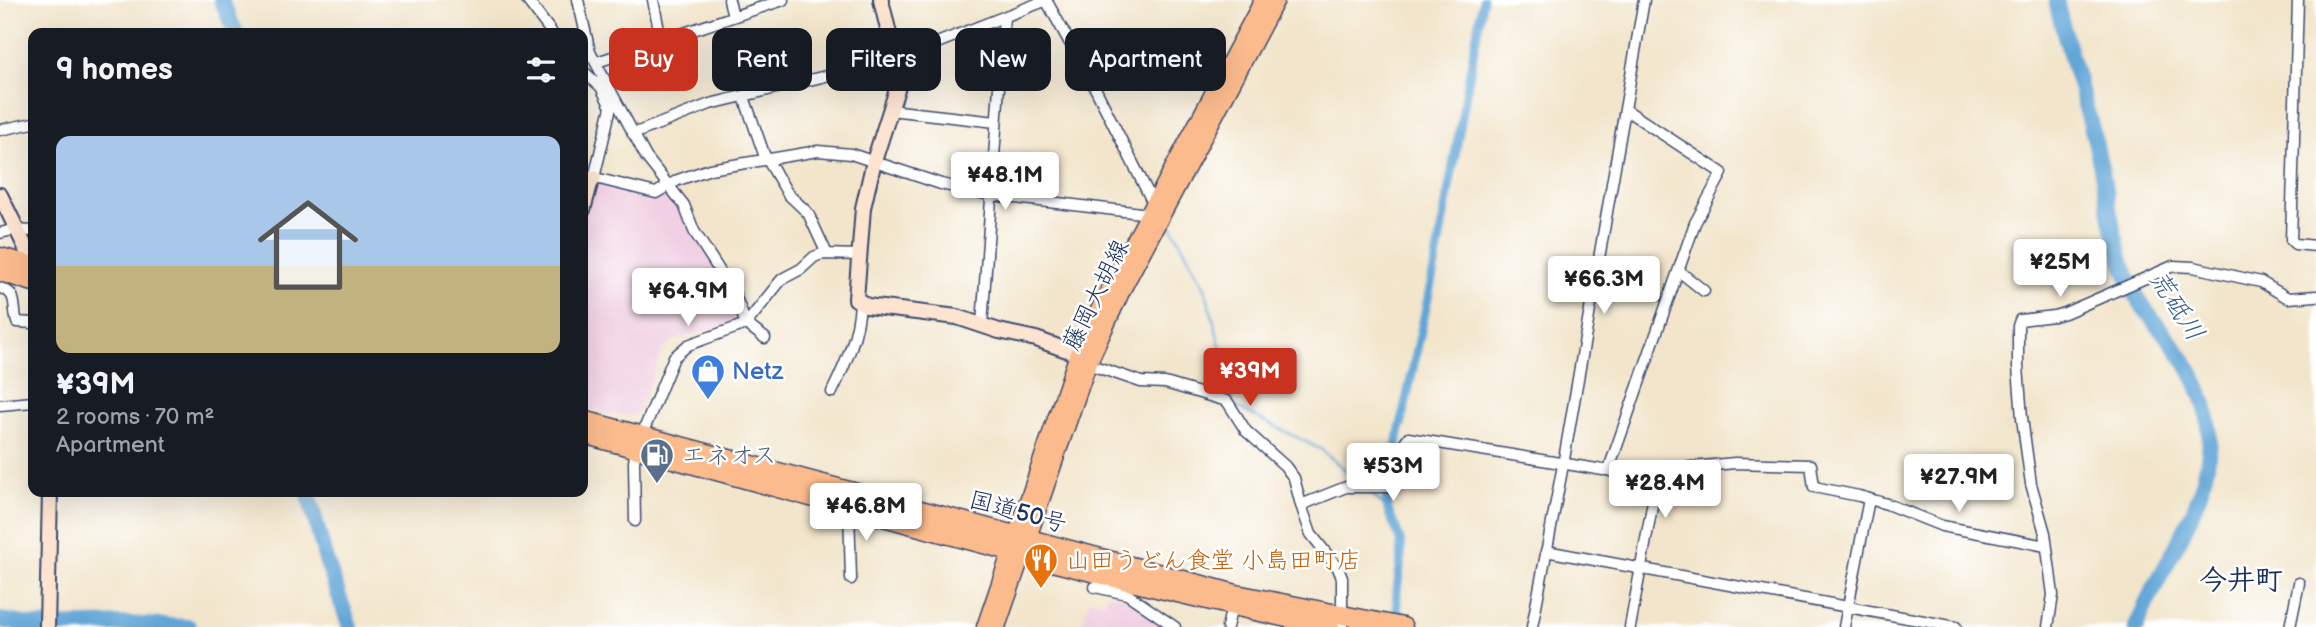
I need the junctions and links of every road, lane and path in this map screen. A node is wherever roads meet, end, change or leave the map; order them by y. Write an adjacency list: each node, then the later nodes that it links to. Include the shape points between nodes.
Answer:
1 (527, 0): 14 (street)
2 (579, 0): 15 (street)
3 (653, 0): 16 (street)
4 (729, 0): 12 (street)
5 (783, 0): 12 (street)
6 (881, 0): 18 (street)
7 (1046, 0): 13 (street); 40 (street, via 1095,88)
8 (1263, 0): 40 (main road, 藤岡大胡線)
9 (1276, 0): 61 (main road, 藤岡大胡線)
10 (1644, 0): 29 (street)
11 (2298, 0): 44 (street, via 2291,240)
12 (733, 16): 17 (street)
13 (1004, 16): 19 (street); 30 (street)
14 (548, 28)
15 (585, 28)
16 (659, 28)
17 (698, 28)
18 (889, 28)
19 (941, 41)
20 (588, 43): 23 (street)
21 (588, 57): 23 (street)
22 (609, 58): 23 (street)
23 (597, 62): 33 (street)
24 (588, 75): 36 (street, via 601,87 611,107)
25 (826, 77): 27 (street)
26 (896, 91): 28 (street)
27 (744, 97): 33 (street, via 710,104); 34 (street)
28 (890, 110): 30 (street); 35 (street)
29 (1626, 110): 50 (street, via 1722,173 1695,223); 68 (street)
30 (996, 122): 39 (street)
31 (28, 124): 32 (street)
32 (0, 130)
33 (634, 135): 37 (street)
34 (768, 158): 35 (street, via 818,151); 37 (street, via 710,169); 45 (street, via 788,194 808,213)
35 (874, 161): 39 (street); 46 (street, via 863,208)
36 (588, 177): 37 (street, via 656,193)
37 (669, 186): 58 (street, via 735,295)
38 (0, 195): 41 (street)
39 (990, 195): 40 (street); 59 (street)
40 (1151, 210): 61 (main road, 藤岡大胡線)
41 (18, 230): 42 (street); 43 (street); 48 (street)
42 (28, 231)
43 (0, 233)
44 (2316, 246)
45 (827, 254): 46 (street); 58 (street, via 814,257 782,279)
46 (860, 255): 56 (street, via 856,299)
47 (0, 257): 49 (highway)
48 (28, 258)
49 (28, 270)
50 (1679, 271): 54 (street); 70 (street)
51 (0, 272): 52 (highway)
52 (28, 272)
53 (0, 288): 57 (street, via 14,297 17,322)
54 (1704, 291)
55 (2316, 296): 77 (street, via 2288,298 2261,282 2173,266 2054,316 2020,320 2022,418)
56 (860, 302): 59 (street); 62 (street, via 850,354)
57 (28, 323)
58 (746, 324): 60 (street); 67 (street, via 688,345 674,357)
59 (982, 325): 61 (street, via 1035,339)
60 (765, 338)
61 (1083, 359): 73 (street, via 1141,382 1166,383 1227,401 1246,431 1294,478); 76 (main road, 藤岡大胡線)
62 (832, 392)
63 (28, 402): 64 (street)
64 (0, 405)
65 (588, 423): 67 (highway, 国道50号)
66 (588, 435): 67 (highway, 国道50号)
67 (638, 442): 74 (highway, 国道50号); 75 (street); 76 (highway, 国道50号)
68 (1563, 465): 70 (street); 73 (street, via 1408,438 1395,487 1346,487); 78 (street)
69 (1659, 468): 70 (street); 72 (street, via 1811,465 1814,487); 79 (street)
70 (1610, 471)
71 (50, 497): 86 (street)
72 (1869, 499): 77 (street, via 1942,526); 84 (street)
73 (1301, 505): 85 (street, via 1311,534 1342,578)
74 (849, 507): 76 (highway, 国道50号); 80 (street)
75 (635, 521)
76 (1018, 545): 83 (highway, 国道50号); 85 (highway, 国道50号); 87 (main road, 藤岡大胡線); 88 (main road, 藤岡大胡線)
77 (2046, 546): 97 (street, via 2053,595)
78 (1546, 551): 79 (street); 93 (street)
79 (1640, 569): 84 (street); 94 (street)
80 (851, 579)
81 (2298, 583): 98 (street)
82 (1095, 587): 89 (street, via 1127,594)
83 (1231, 607): 90 (street); 91 (highway, 国道50号)
84 (1847, 607): 95 (street); 96 (street)
85 (1343, 621): 92 (highway, 国道50号)
86 (47, 627)
87 (985, 627)
88 (997, 627)
89 (1175, 627)
90 (1227, 627)
91 (1330, 627)
92 (1403, 627)
93 (1532, 627)
94 (1630, 627)
95 (1844, 627)
96 (1956, 627)
97 (2048, 627)
98 (2290, 627)

